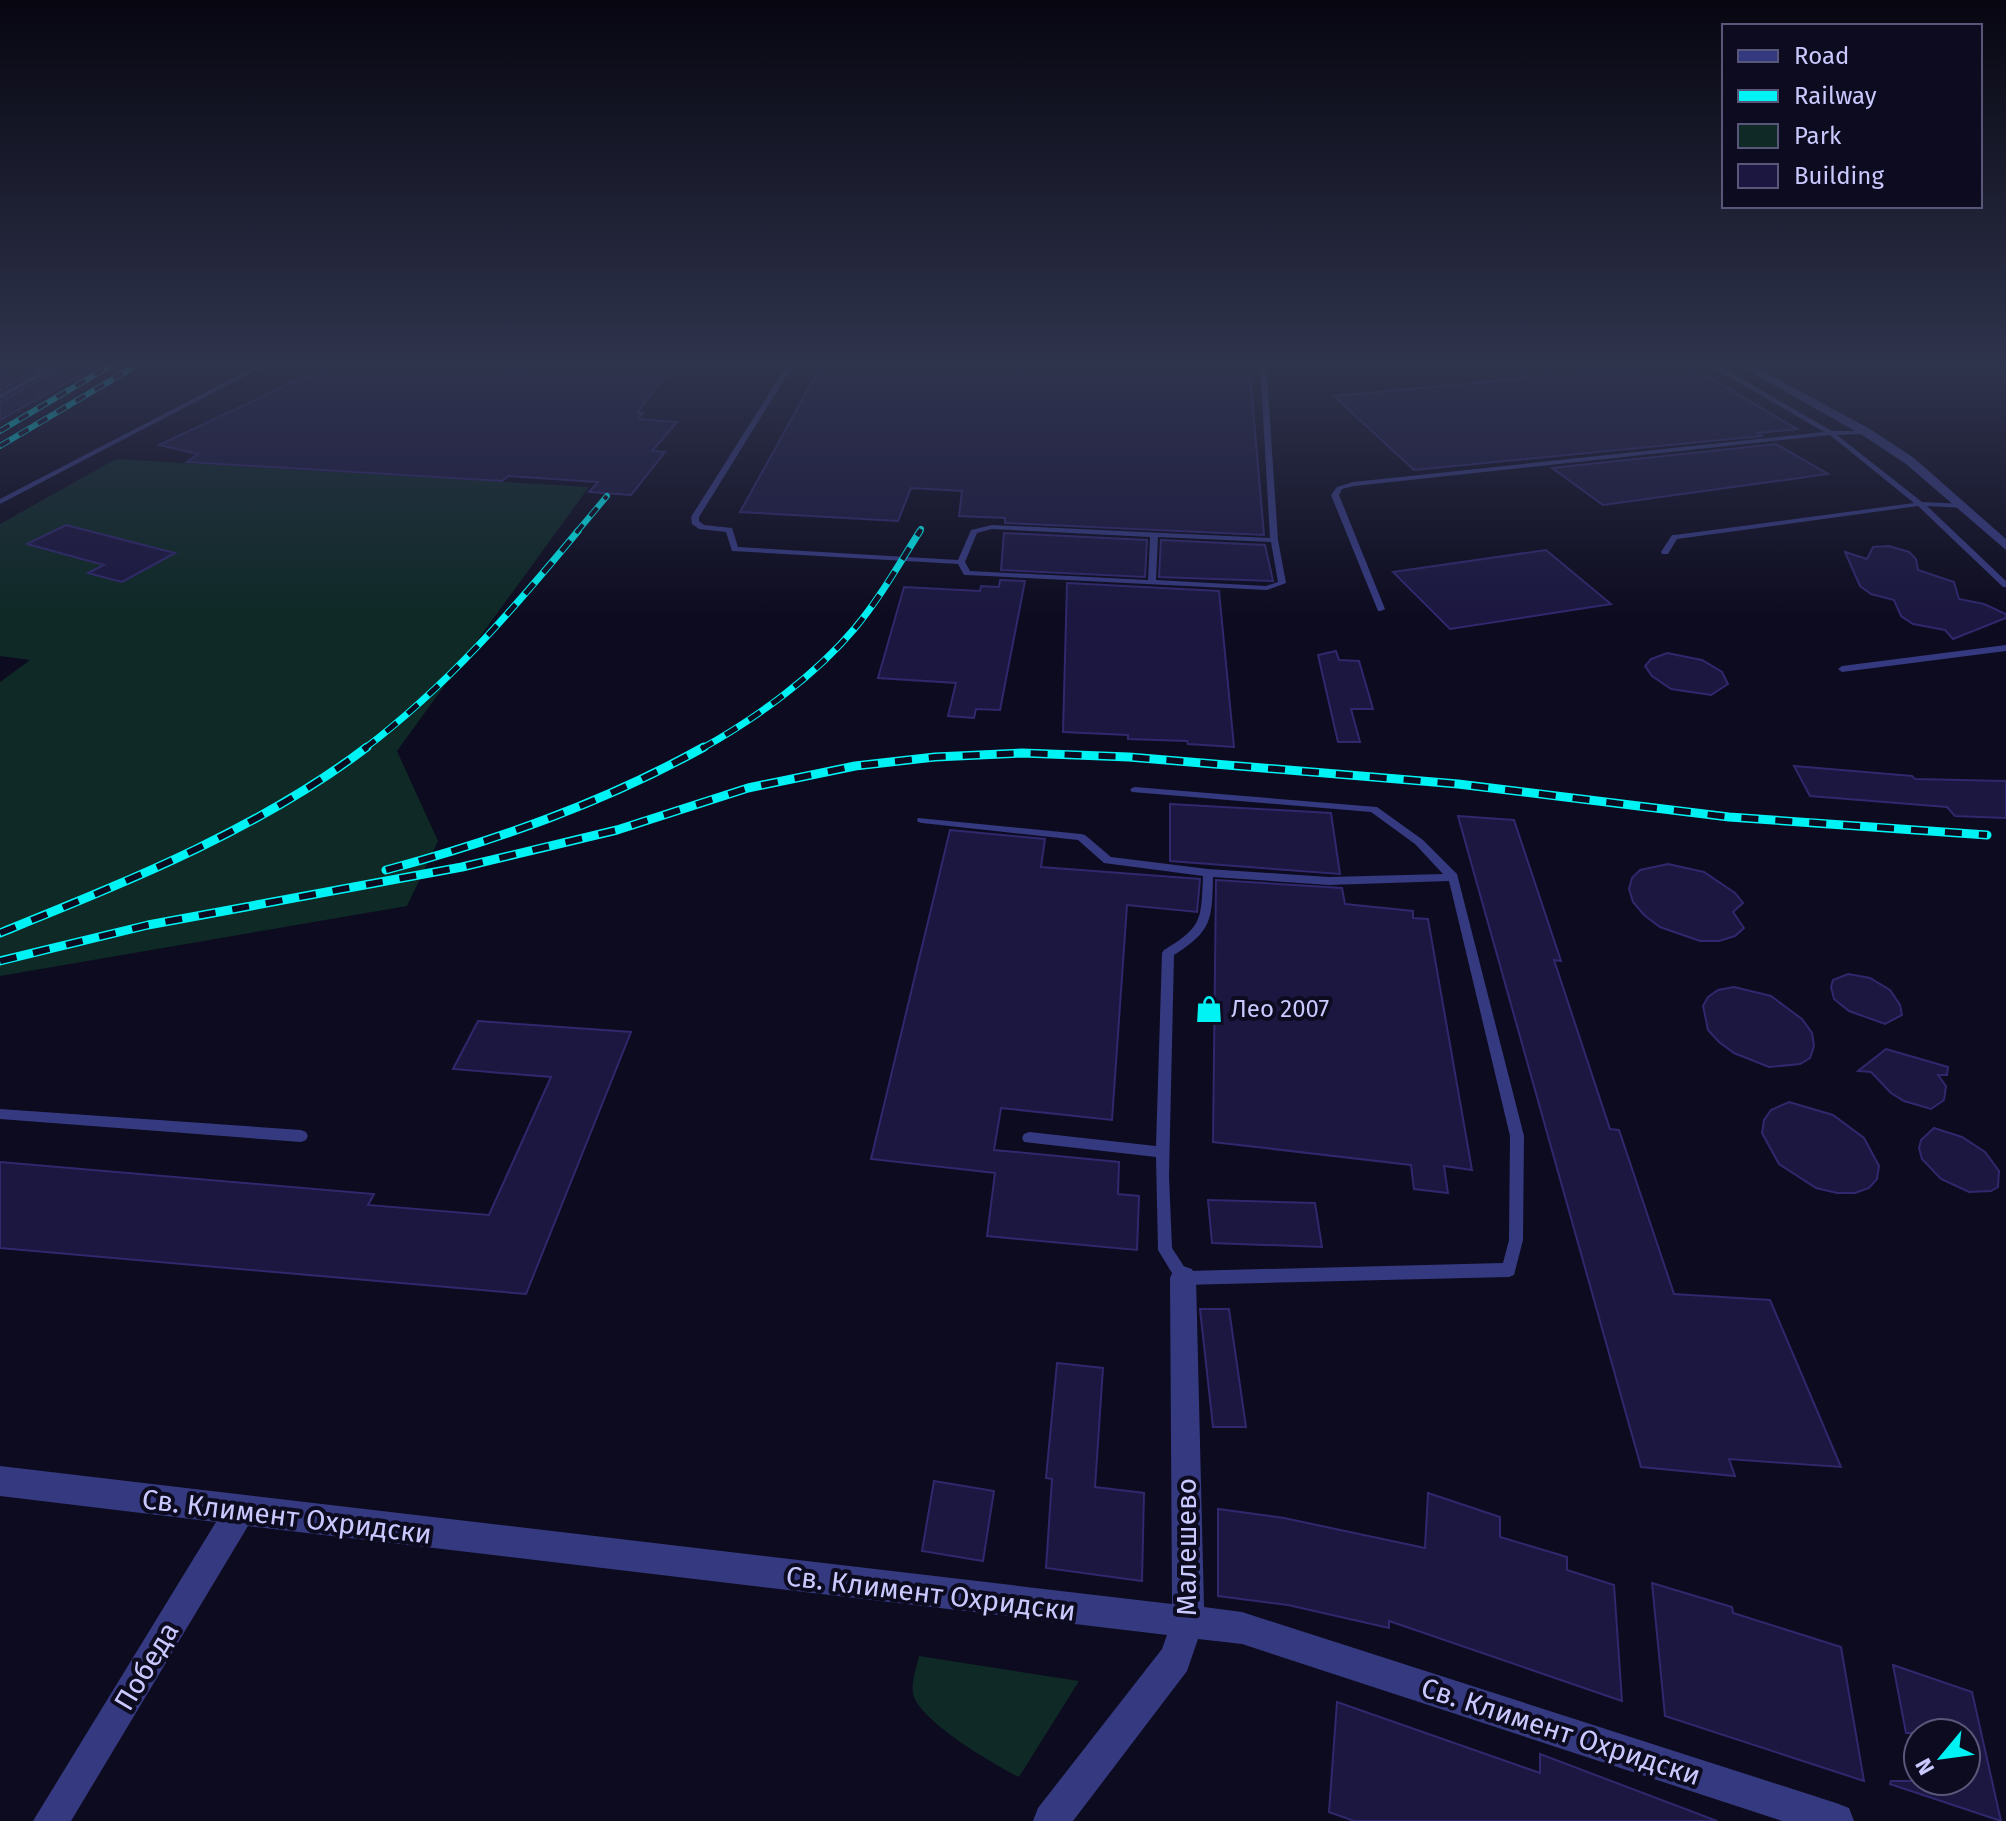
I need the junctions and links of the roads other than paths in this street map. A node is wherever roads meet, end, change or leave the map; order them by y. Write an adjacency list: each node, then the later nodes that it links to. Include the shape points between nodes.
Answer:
1 (106, 447): 7 (lane)
2 (739, 447): 14 (lane, via 695,517 702,527 729,530 735,549)
3 (1268, 447): 11 (lane)
4 (1700, 447): 17 (lane, via 1339,488 1335,495)
5 (1849, 447): 8 (lane)
6 (1889, 447): 9 (street)
7 (0, 502)
8 (1920, 504): 9 (lane); 13 (lane, via 1675,537); 16 (lane)
9 (1964, 506): 12 (street)
10 (1154, 534): 11 (lane); 14 (lane, via 992,527 974,532); 15 (lane)
11 (1274, 540): 15 (lane, via 1282,583 1277,587)
12 (2006, 546)
13 (1665, 552)
14 (961, 562): 15 (lane, via 967,573)
15 (1152, 583)
16 (2006, 585)
17 (1381, 609)
18 (2006, 648): 19 (lane)
19 (1842, 669)
20 (1135, 790): 23 (lane, via 1373,809 1419,842)
21 (922, 820): 22 (lane, via 1081,837 1108,860)
22 (1208, 873): 23 (lane, via 1329,881); 27 (lane, via 1206,919 1196,937 1168,953)
23 (1453, 877): 28 (lane, via 1517,1136 1516,1240 1509,1270)
24 (0, 1114): 25 (lane)
25 (301, 1136)
26 (1029, 1138): 27 (lane)
27 (1163, 1152): 28 (lane, via 1165,1250)
28 (1183, 1278): 31 (street, Малешево)
29 (0, 1481): 30 (street, Св. Климент Охридски)
30 (240, 1511): 31 (street, Св. Климент Охридски); 32 (street, Победа)
31 (1188, 1623): 33 (street, Малешево, via 1175,1659); 34 (street, Св. Климент Охридски, via 1242,1628)
32 (51, 1821)
33 (1051, 1821)
34 (1836, 1821)

